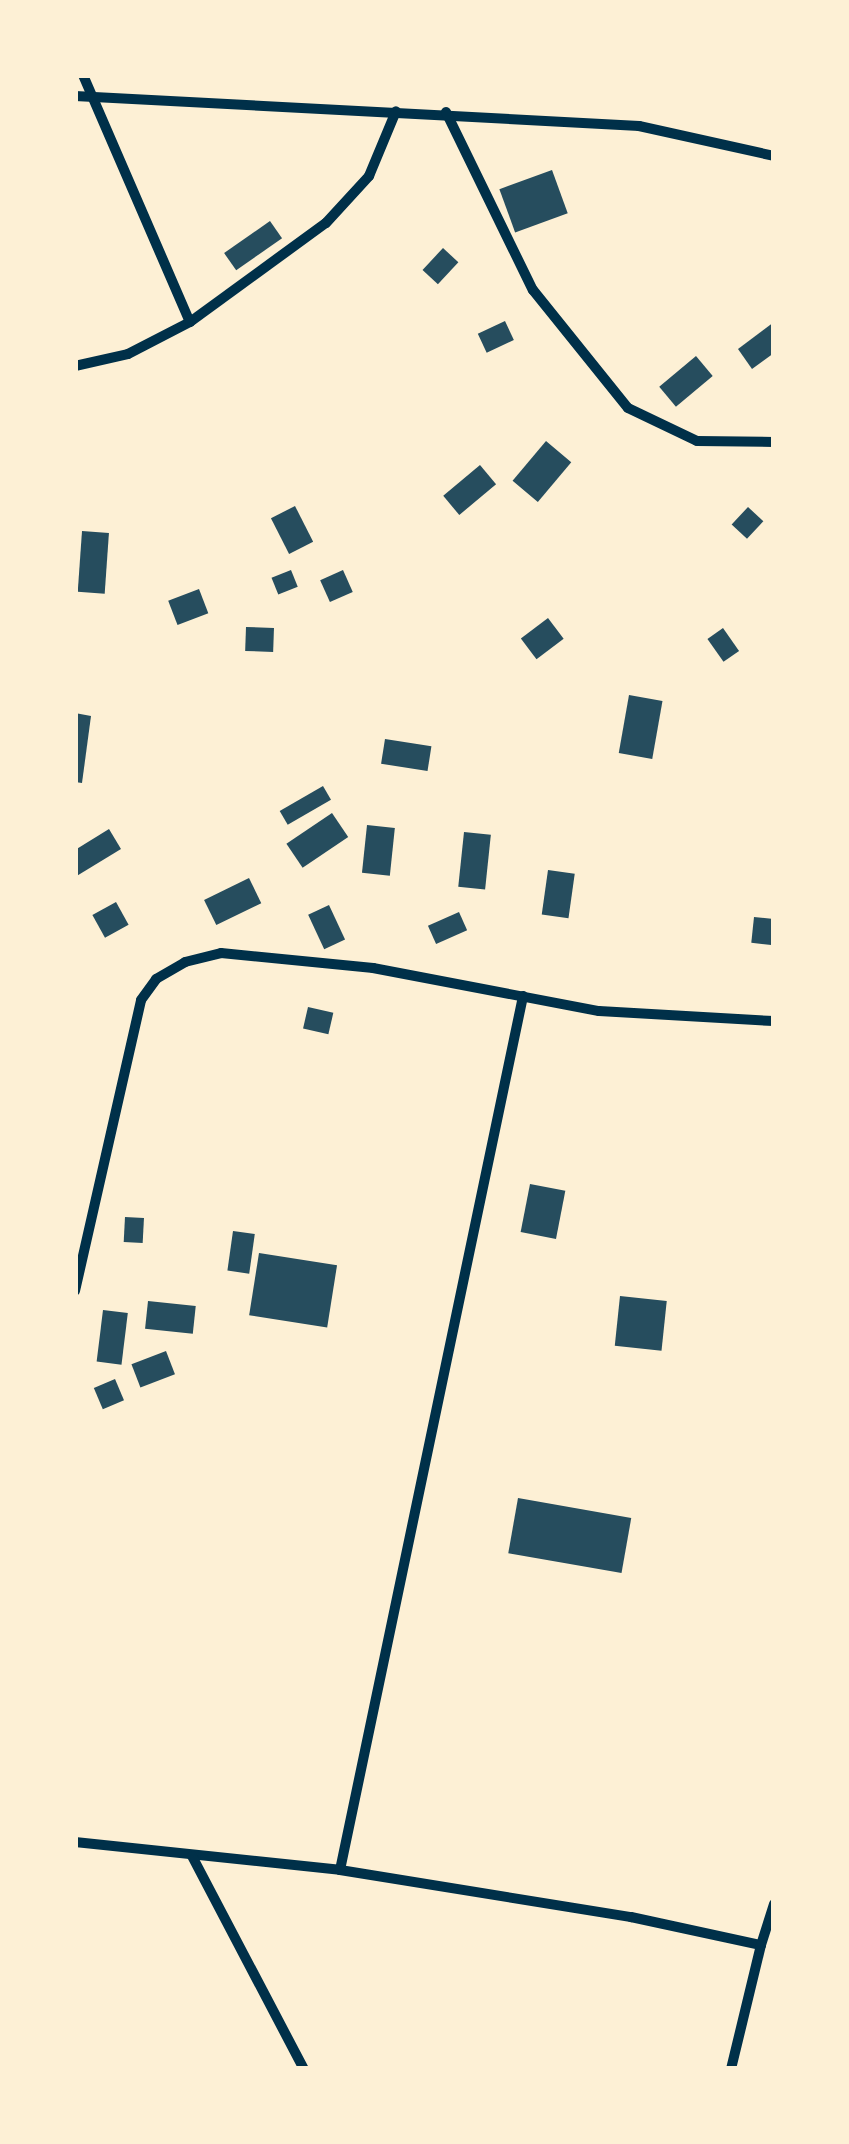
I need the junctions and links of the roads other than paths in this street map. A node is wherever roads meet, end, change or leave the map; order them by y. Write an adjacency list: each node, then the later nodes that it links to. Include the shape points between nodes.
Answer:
1 (82, 75): 2 (street)
2 (96, 95): 3 (street); 4 (street); 7 (street)
3 (75, 96)
4 (396, 111): 5 (street); 7 (street, via 369,176 326,223)
5 (446, 112): 6 (street, via 640,126); 9 (street, via 533,290 628,408 697,441)
6 (774, 156)
7 (190, 322): 8 (street, via 128,354)
8 (75, 366)
9 (774, 442)
10 (523, 996): 11 (street, via 599,1011); 12 (street, via 373,968 221,953 156,979 141,1000); 15 (street)
11 (774, 1021)
12 (75, 1291)
13 (75, 1842): 14 (street)
14 (192, 1856): 15 (street); 18 (street)
15 (340, 1870): 17 (street)
16 (774, 1904): 17 (street)
17 (761, 1945): 19 (street)
18 (304, 2069)
19 (731, 2069)

